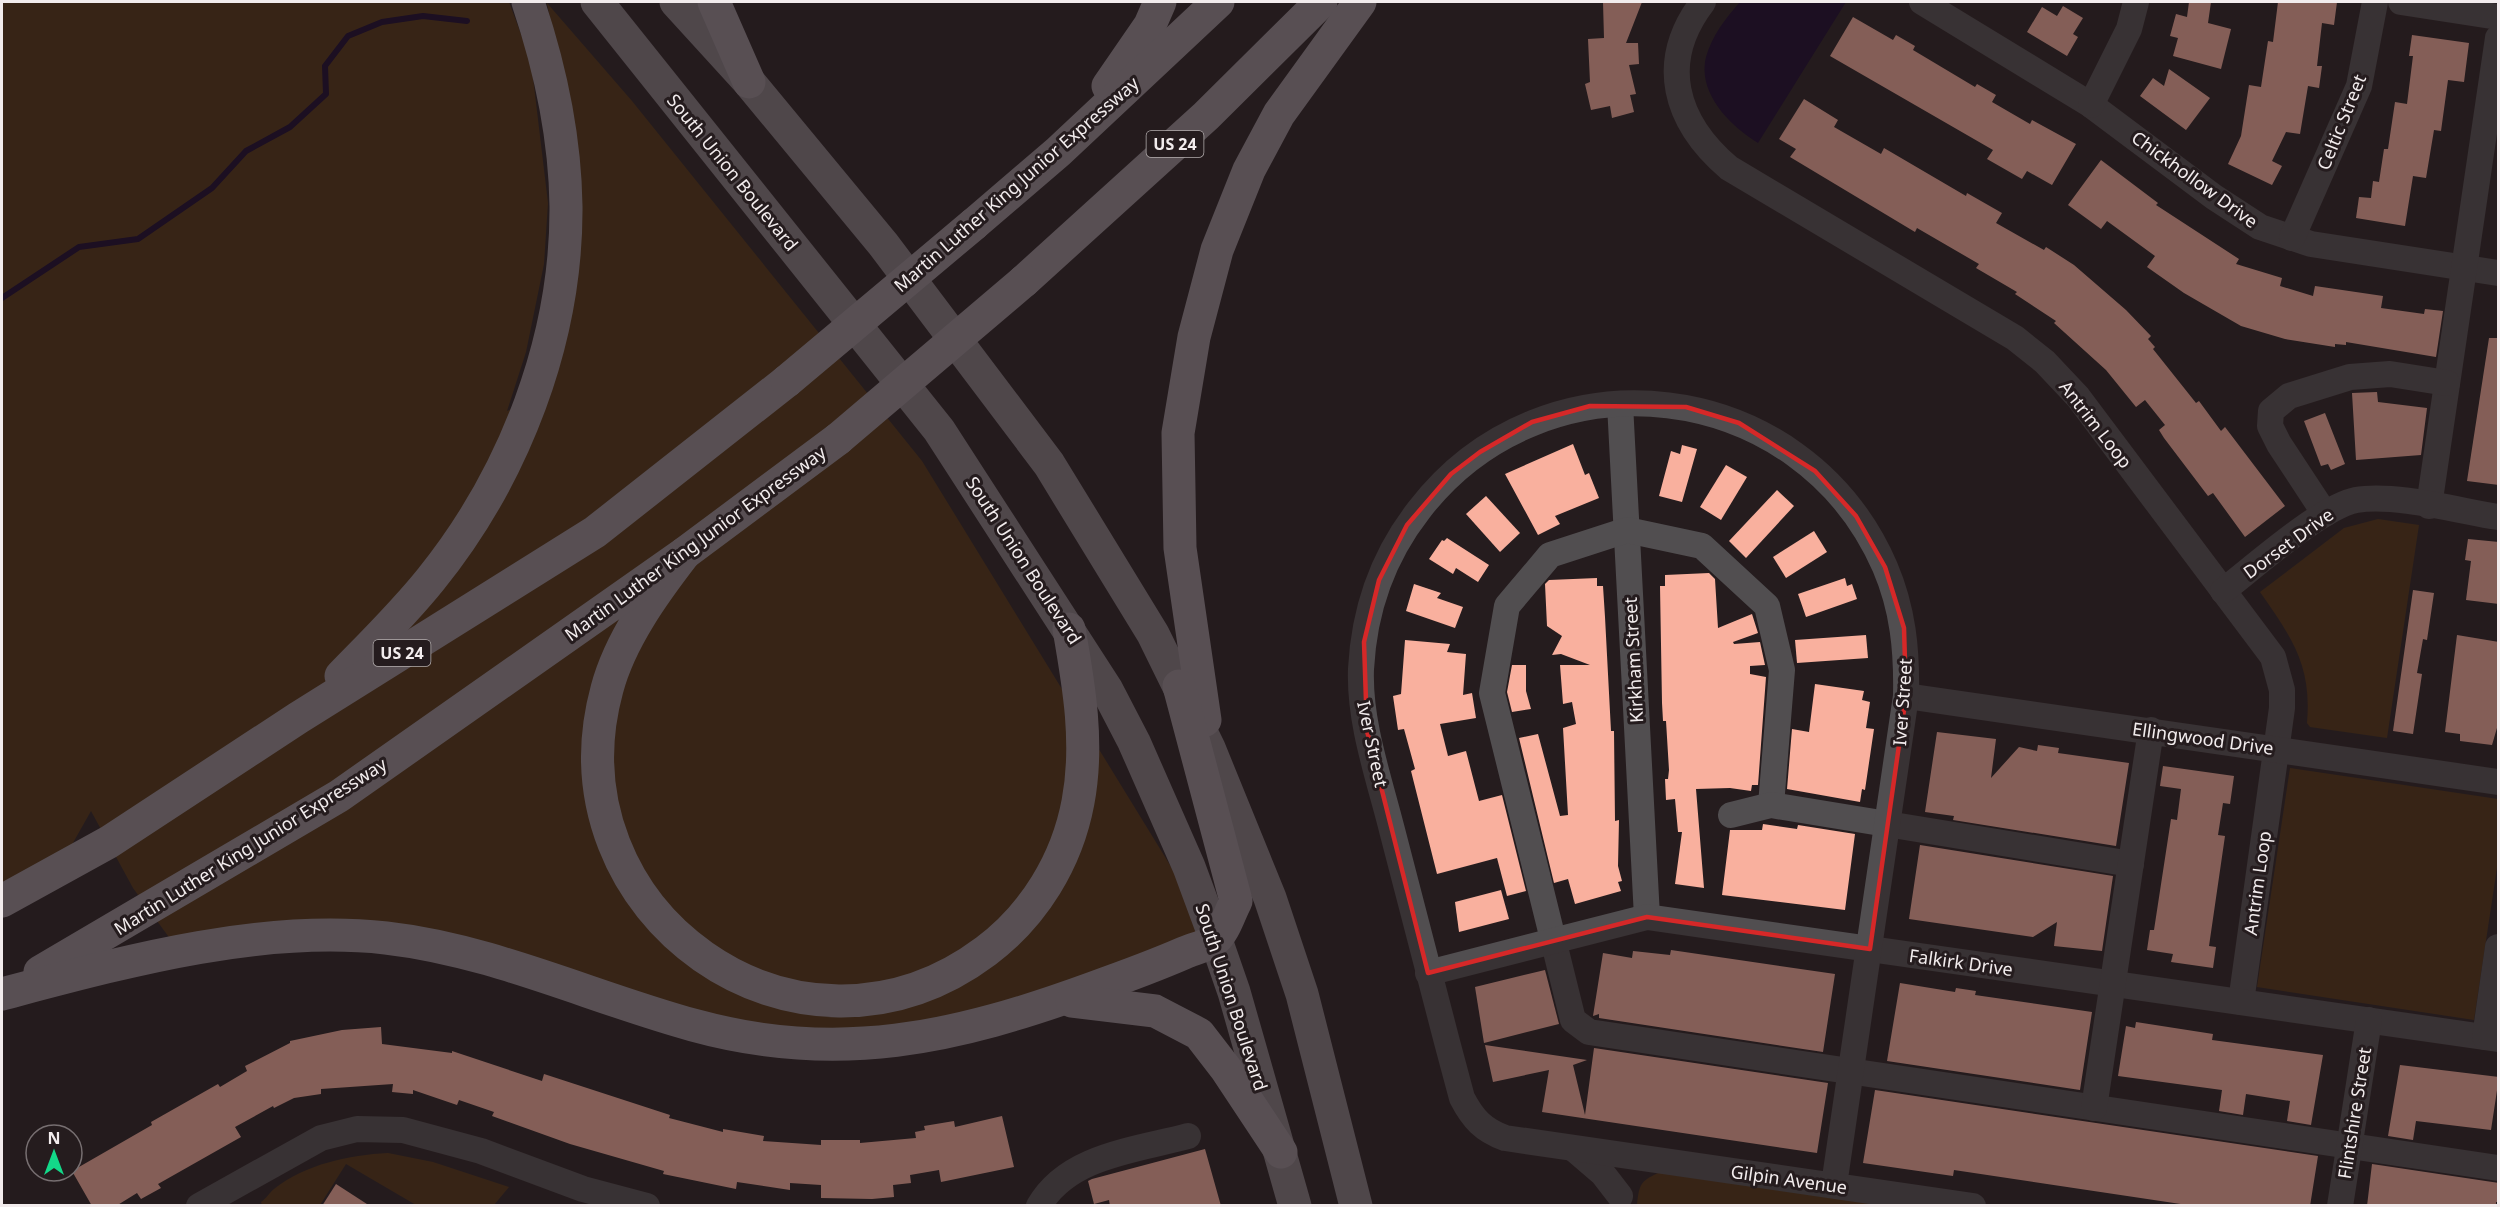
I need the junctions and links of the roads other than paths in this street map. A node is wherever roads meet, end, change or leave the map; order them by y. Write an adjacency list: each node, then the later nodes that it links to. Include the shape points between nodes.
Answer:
1 (528, 2): 33 (highway, via 545,53 559,121 566,206 549,342 531,401 494,483 432,578 391,626)
2 (597, 2): 30 (main road, South Union Boulevard, via 939,430)
3 (676, 2): 16 (main road)
4 (714, 2): 16 (highway)
5 (1161, 2): 18 (highway, via 1136,47)
6 (1218, 2): 18 (highway, Martin Luther King Junior Expressway / US 24)
7 (1321, 2): 28 (highway, Martin Luther King Junior Expressway / US 24, bridge, via 1206,116 1024,281 838,438)
8 (1360, 2): 35 (highway, via 1280,114 1249,170 1217,250 1194,337 1178,433 1180,548)
9 (1703, 2): 29 (street, Antrim Loop, via 1685,32 1677,78 1691,127 1706,148 1729,168 2014,338 2045,362 2078,397)
10 (1922, 2): 17 (street, Chickhollow Drive)
11 (2136, 2): 17 (street, via 2129,29)
12 (2375, 2): 19 (street, Celtic Street, via 2359,86)
13 (2401, 2): 14 (street)
14 (2499, 17)
15 (2499, 38): 20 (street)
16 (749, 82): 31 (main road, via 884,244 1049,464 1153,634)
17 (2091, 105): 19 (street, Chickhollow Drive, via 2240,216)
18 (1058, 152): 33 (highway, Martin Luther King Junior Expressway / US 24, bridge, via 787,381 595,532)
19 (2292, 238): 20 (street, Chickhollow Drive)
20 (2464, 268): 21 (street, Chickhollow Drive); 22 (street)
21 (2499, 273)
22 (2447, 383): 24 (street); 25 (street, via 2390,374 2350,377 2289,396 2271,411 2270,426 2279,444)
23 (1620, 404): 27 (street, Kirkham Street); 32 (street, Iver Street, via 1686,407 1739,423 1790,453 1838,493 1872,541 1897,600 1904,628); 48 (street, Iver Street, via 1548,416 1503,436 1480,452 1451,474 1407,525 1379,580 1364,642 1362,699)
24 (2429, 506): 25 (street, Dorset Drive, via 2366,500 2337,506); 26 (street, Dorset Drive)
25 (2325, 514): 29 (street, Dorset Drive)
26 (2499, 517)
27 (1627, 530): 38 (street, via 1702,546 1767,606 1782,670); 43 (street, Kirkham Street); 45 (street, via 1550,555 1508,606 1503,628 1492,693)
28 (685, 553): 30 (highway, via 632,632 607,688 598,763 605,819 623,866 664,926 727,974 793,996 859,1000 924,985 978,957 1022,920 1057,865 1078,802 1081,705); 50 (highway, Martin Luther King Junior Expressway / US 24, via 339,796)
29 (2223, 591): 36 (street, Antrim Loop, via 2262,639 2278,671 2282,708)
30 (1069, 629): 44 (main road, South Union Boulevard, via 1134,742)
31 (1179, 686): 35 (main road); 44 (highway, via 1236,901)
32 (1906, 696): 34 (street, Ellingwood Drive); 40 (street, Iver Street)
33 (298, 718): 42 (highway, Martin Luther King Junior Expressway / US 24, via 109,842)
34 (2151, 730): 36 (street, Ellingwood Drive); 41 (street)
35 (1209, 748): 70 (main road, via 1269,898 1302,994)
36 (2276, 749): 37 (street, Ellingwood Drive); 52 (street, Antrim Loop)
37 (2499, 782)
38 (1771, 805): 39 (street); 40 (street)
39 (1731, 815)
40 (1889, 825): 41 (street); 47 (street, Iver Street)
41 (2131, 864): 49 (street)
42 (2, 901)
43 (1647, 917): 45 (street, Falkirk Drive); 47 (street, Falkirk Drive)
44 (1216, 940): 51 (highway); 61 (main road, South Union Boulevard)
45 (1552, 941): 48 (street, Falkirk Drive); 55 (street, via 1573,1020 1589,1032)
46 (2499, 947): 54 (street)
47 (1870, 949): 49 (street, Falkirk Drive); 55 (street, Iver Street)
48 (1428, 973): 57 (street, Iver Street, via 1462,1098)
49 (2113, 984): 52 (street, Falkirk Drive); 56 (street)
50 (2, 993): 51 (highway, via 179,951 310,936 386,938 453,950 692,1025 764,1040 833,1046 920,1039 1017,1016)
51 (1061, 1000): 61 (highway, via 1155,1011 1199,1034)
52 (2241, 1002): 53 (street, Falkirk Drive)
53 (2369, 1020): 54 (street, Falkirk Drive); 59 (street, Flintshire Street)
54 (2492, 1038)
55 (1852, 1071): 56 (street); 64 (street, Iver Street)
56 (2094, 1107): 59 (street)
57 (1479, 1125): 60 (street, Gilpin Avenue, via 1505,1138)
58 (1188, 1136): 68 (street, via 1080,1166 1049,1188)
59 (2350, 1146): 63 (street); 72 (street, Flintshire Street)
60 (1575, 1150): 62 (street, Gilpin Avenue); 65 (street, via 1603,1174)
61 (1281, 1152): 69 (main road, South Union Boulevard)
62 (1640, 1158): 64 (street, Gilpin Avenue); 65 (street, via 1627,1174)
63 (2499, 1168)
64 (1834, 1185): 71 (street, Gilpin Avenue)
65 (1619, 1201)
66 (215, 1202): 67 (street, via 321,1138 357,1130 403,1131 481,1151 583,1189)
67 (647, 1206)
68 (1039, 1206)
69 (1295, 1206)
70 (1356, 1206)
71 (1973, 1206)
72 (2340, 1206)

